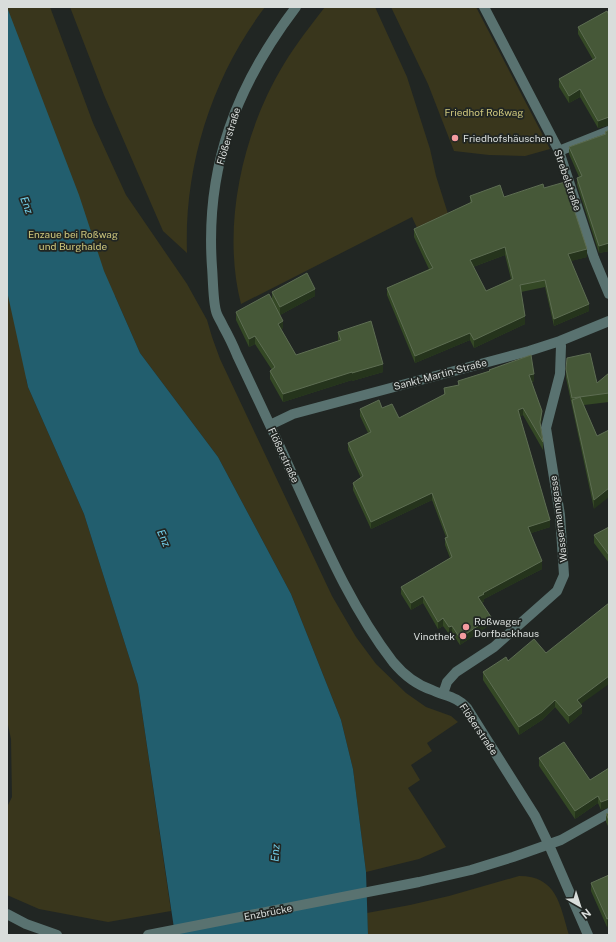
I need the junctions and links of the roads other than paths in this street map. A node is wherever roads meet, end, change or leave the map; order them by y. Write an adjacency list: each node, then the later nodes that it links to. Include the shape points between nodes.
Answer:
1 (296, 7): 8 (street, Flößerstraße, via 265,51 242,94 221,157 212,211 215,311)
2 (484, 7): 4 (street, Strebelstraße)
3 (609, 131): 4 (street)
4 (559, 151): 5 (street, Strebelstraße, via 594,258)
5 (609, 294)
6 (609, 321): 7 (street, Sankt-Martin-Straße)
7 (560, 341): 8 (street, Sankt-Martin-Straße, via 293,414); 9 (street, Wassermanngasse, via 560,374 546,428 560,515 564,575 562,583 557,591 494,647 456,672 447,682)
8 (270, 425): 9 (street, Flößerstraße, via 332,559 374,634 401,671 420,685)
9 (443, 694): 11 (street, Flößerstraße, via 459,700 467,708 535,816)
10 (609, 814): 11 (street, Enzbrücke)
11 (549, 845): 14 (street, Enzbrücke, via 471,870 388,889); 15 (street, Flößerstraße)
12 (7, 914): 13 (street)
13 (53, 935)
14 (148, 935)
15 (588, 935)

